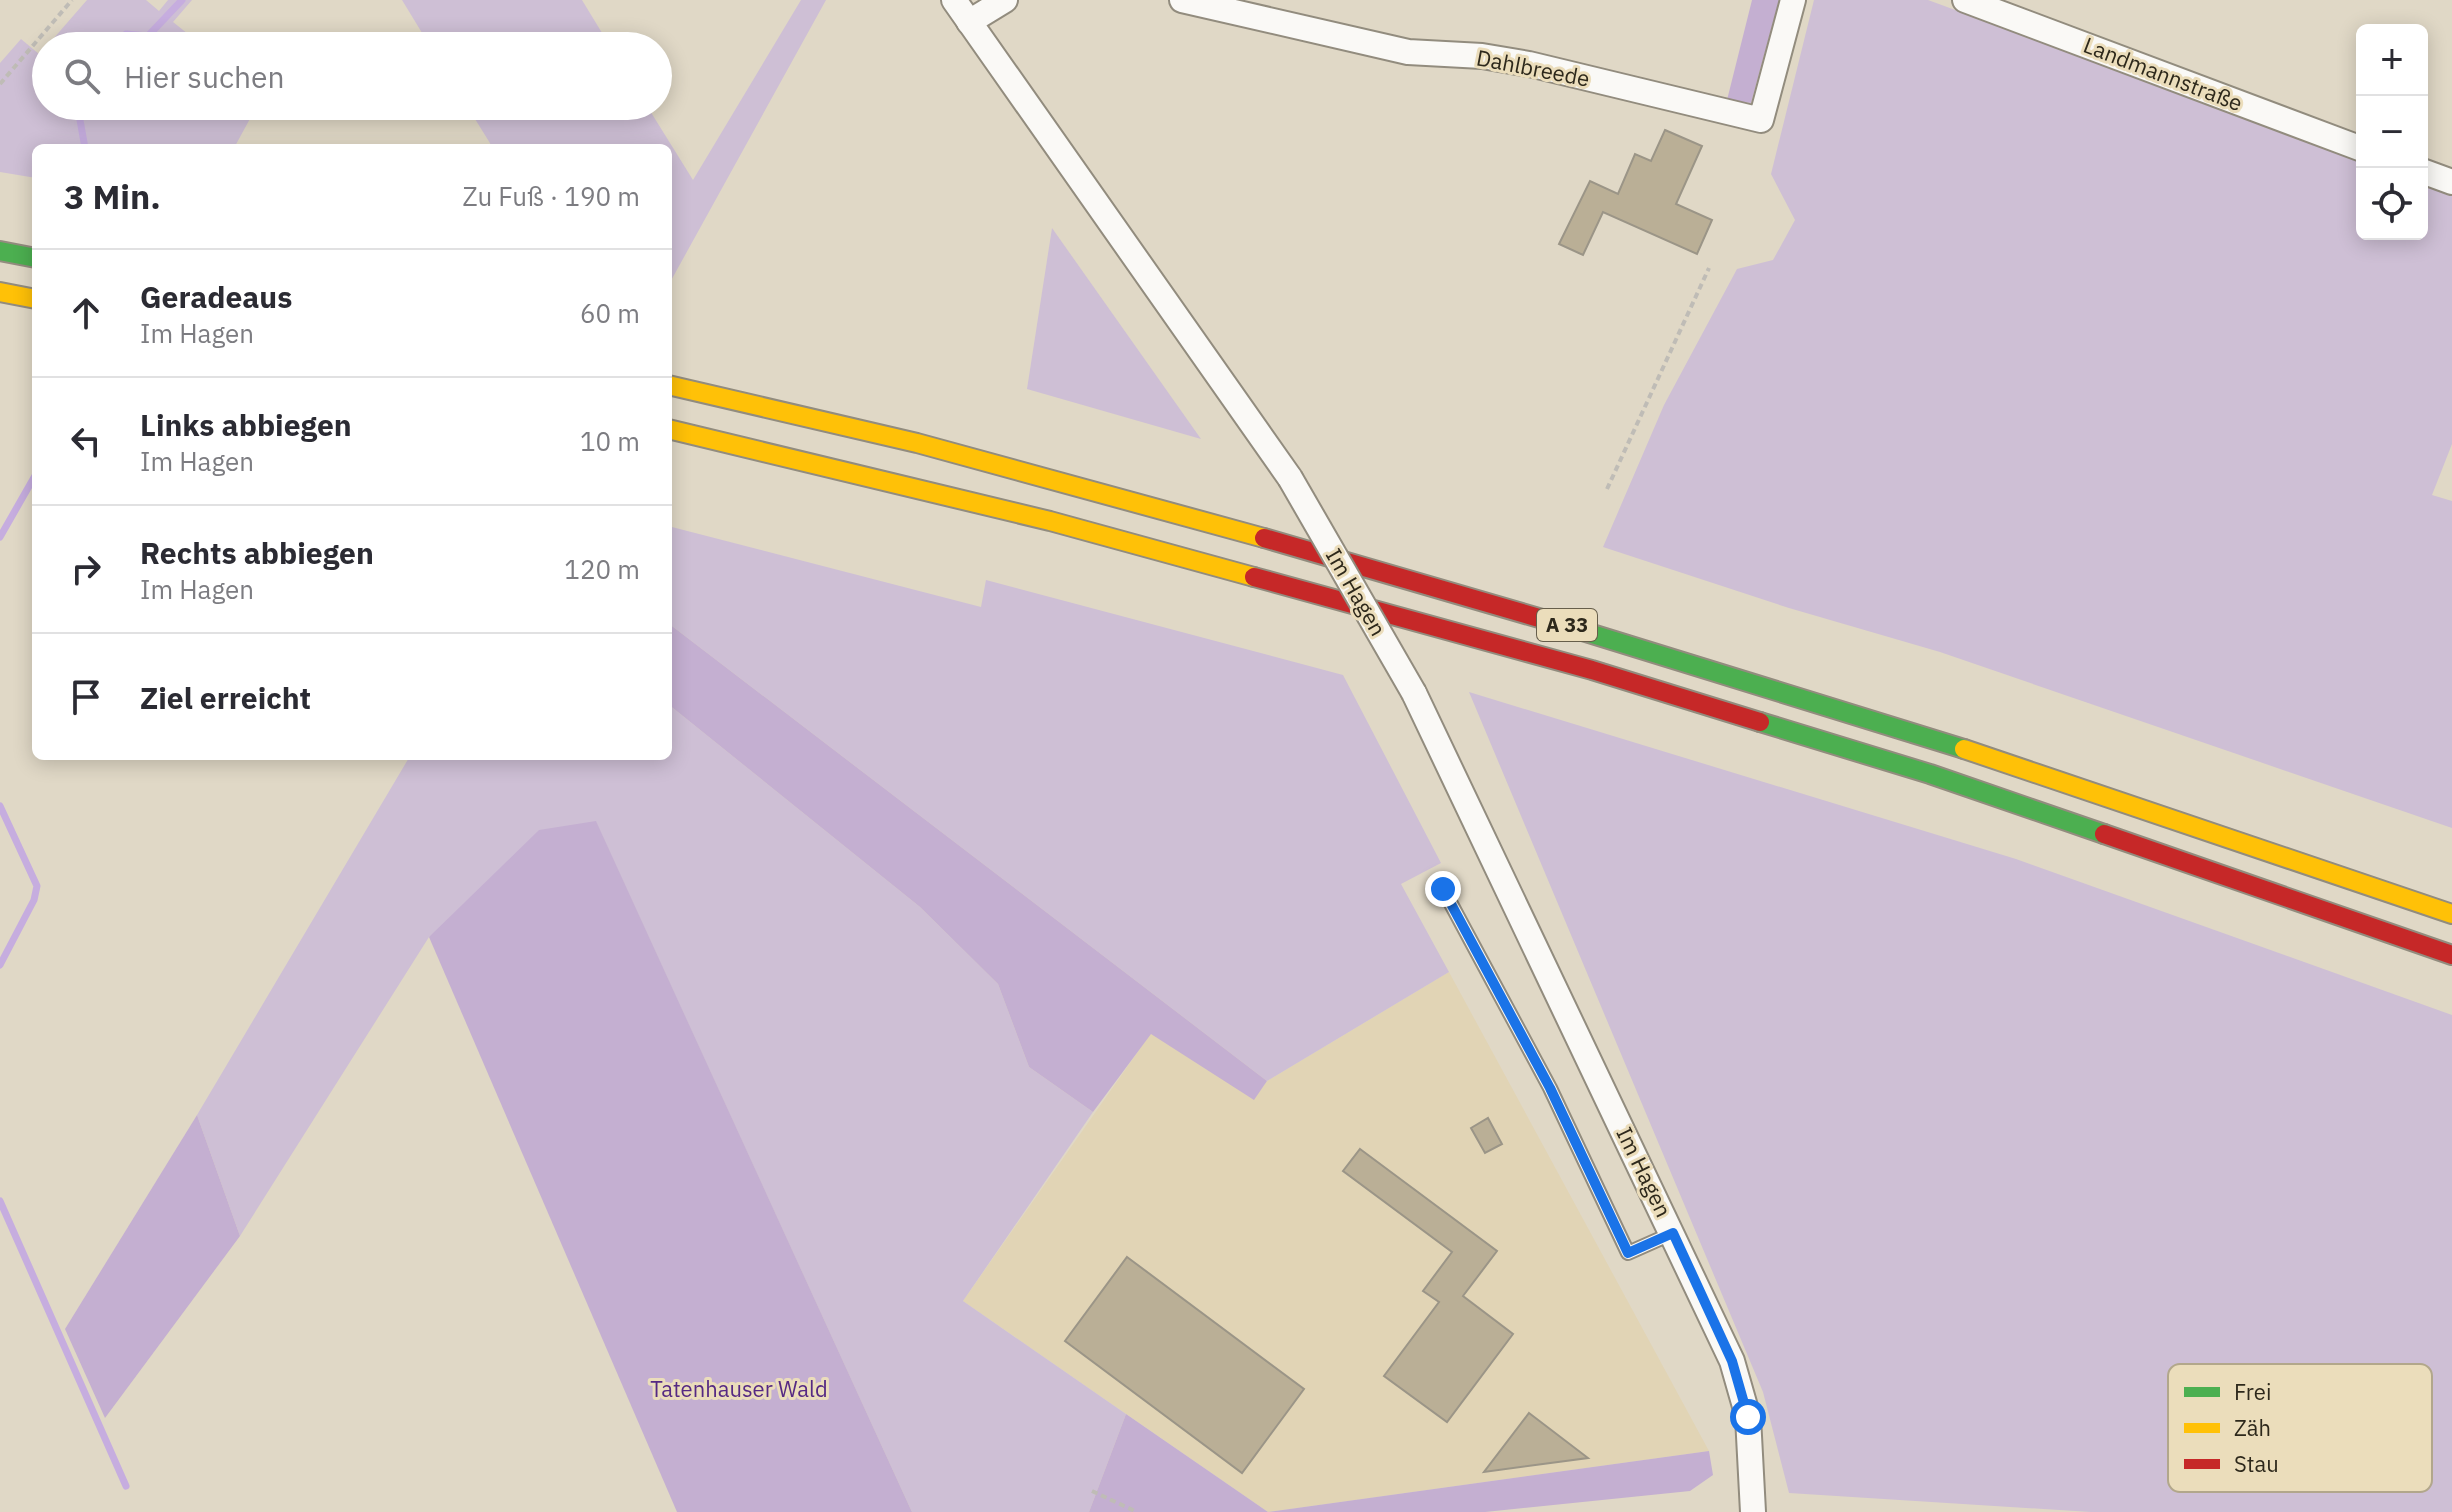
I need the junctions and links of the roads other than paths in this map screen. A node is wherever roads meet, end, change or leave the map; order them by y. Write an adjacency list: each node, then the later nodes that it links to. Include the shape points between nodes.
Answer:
1 (954, 0): 6 (street, Im Hagen)
2 (1005, 0): 6 (street)
3 (1182, 0): 4 (street, Dahlbreede, via 1408,52 1529,64 1761,120)
4 (1793, 0)
5 (1965, 0): 7 (street, Landmannstraße)
6 (969, 22): 19 (street, Im Hagen, bridge, via 1290,478 1414,693)
7 (2356, 147)
8 (2428, 173): 9 (street)
9 (2452, 182)
10 (0, 251): 11 (highway)
11 (32, 257)
12 (0, 292): 13 (highway)
13 (32, 298)
14 (672, 386): 17 (highway, A 33, via 1066,482 1601,634 1950,743)
15 (672, 430): 18 (highway, A 33, via 1050,521 1592,670 1930,774)
16 (1443, 889): 19 (lane, Im Hagen, via 1556,1099 1628,1253)
17 (2452, 914)
18 (2452, 955)
19 (1673, 1233): 20 (street, Im Hagen, via 1732,1361 1748,1417)
20 (1753, 1512)

